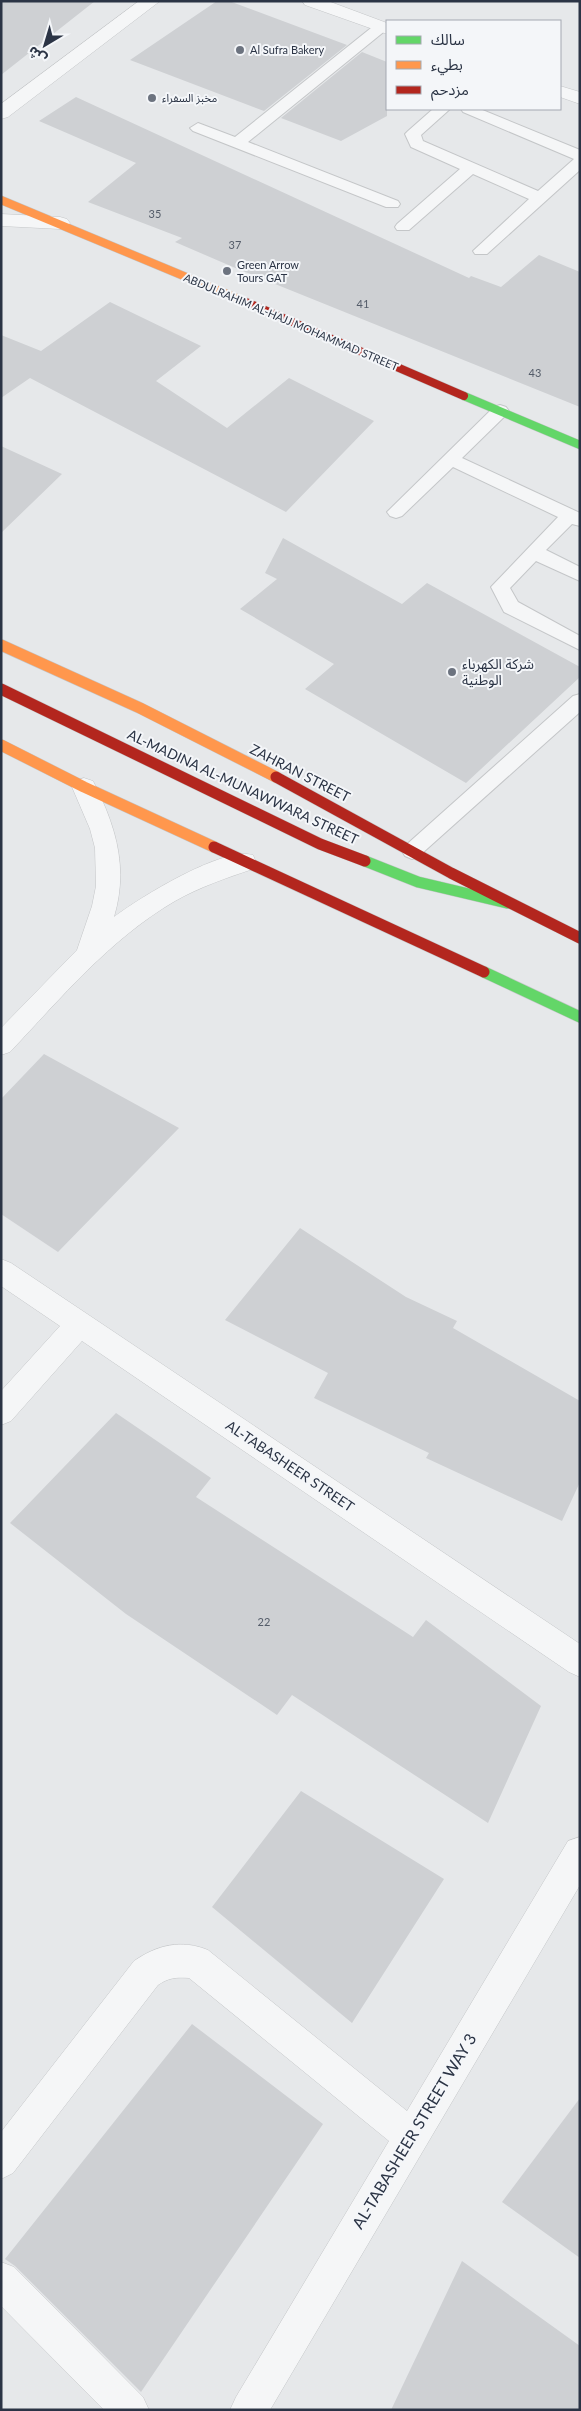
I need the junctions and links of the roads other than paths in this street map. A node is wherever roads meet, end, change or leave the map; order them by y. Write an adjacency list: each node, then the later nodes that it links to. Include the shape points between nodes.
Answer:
1 (151, 1): 8 (street)
2 (311, 1): 3 (street)
3 (384, 28): 10 (lane)
4 (561, 91): 5 (street)
5 (580, 99)
6 (441, 110): 13 (lane, via 416,130 413,138 416,144)
7 (470, 110): 11 (lane)
8 (1, 113)
9 (198, 128): 10 (lane)
10 (237, 143): 16 (lane)
11 (580, 156)
12 (580, 162): 14 (lane)
13 (471, 168): 14 (lane); 19 (lane)
14 (540, 198): 20 (lane)
15 (1, 200): 18 (main road, ABDULRAHIM AL-HAJJ MOHAMMAD STREET)
16 (392, 204)
17 (1, 220): 18 (street)
18 (60, 223): 21 (main road, ABDULRAHIM AL-HAJJ MOHAMMAD STREET)
19 (403, 227)
20 (481, 251)
21 (500, 411): 22 (main road, ABDULRAHIM AL-HAJJ MOHAMMAD STREET); 23 (lane)
22 (580, 444)
23 (450, 459): 24 (lane); 25 (lane)
24 (396, 512)
25 (575, 517): 26 (lane)
26 (534, 552): 27 (lane); 28 (lane, via 500,587 502,594 511,607)
27 (580, 575)
28 (580, 644)
29 (1, 645): 34 (main road, ZAHRAN STREET, via 140,708 323,801)
30 (1, 689): 36 (main road, AL-MADINA AL-MUNAWWARA STREET, via 320,844 418,882)
31 (580, 701): 34 (lane)
32 (1, 745): 33 (main road)
33 (84, 787): 35 (main road); 38 (street, via 98,812 110,868 108,896 100,926)
34 (412, 851): 36 (main road, ZAHRAN STREET)
35 (244, 862): 38 (street, via 214,872 158,899 120,925); 39 (main road)
36 (507, 903): 37 (main road, ZAHRAN STREET)
37 (580, 938)
38 (87, 955): 40 (street)
39 (580, 1017)
40 (1, 1045)
41 (1, 1271): 42 (street, AL-TABASHEER STREET)
42 (80, 1324): 43 (street); 44 (street, AL-TABASHEER STREET)
43 (1, 1412)
44 (580, 1662)
45 (580, 1852): 46 (street, AL-TABASHEER STREET WAY 3)
46 (411, 2136): 47 (street, via 196,1962 169,1959 146,1972); 50 (street, AL-TABASHEER STREET WAY 3)
47 (1, 2161)
48 (1, 2280): 49 (street)
49 (130, 2410)
50 (249, 2410)

